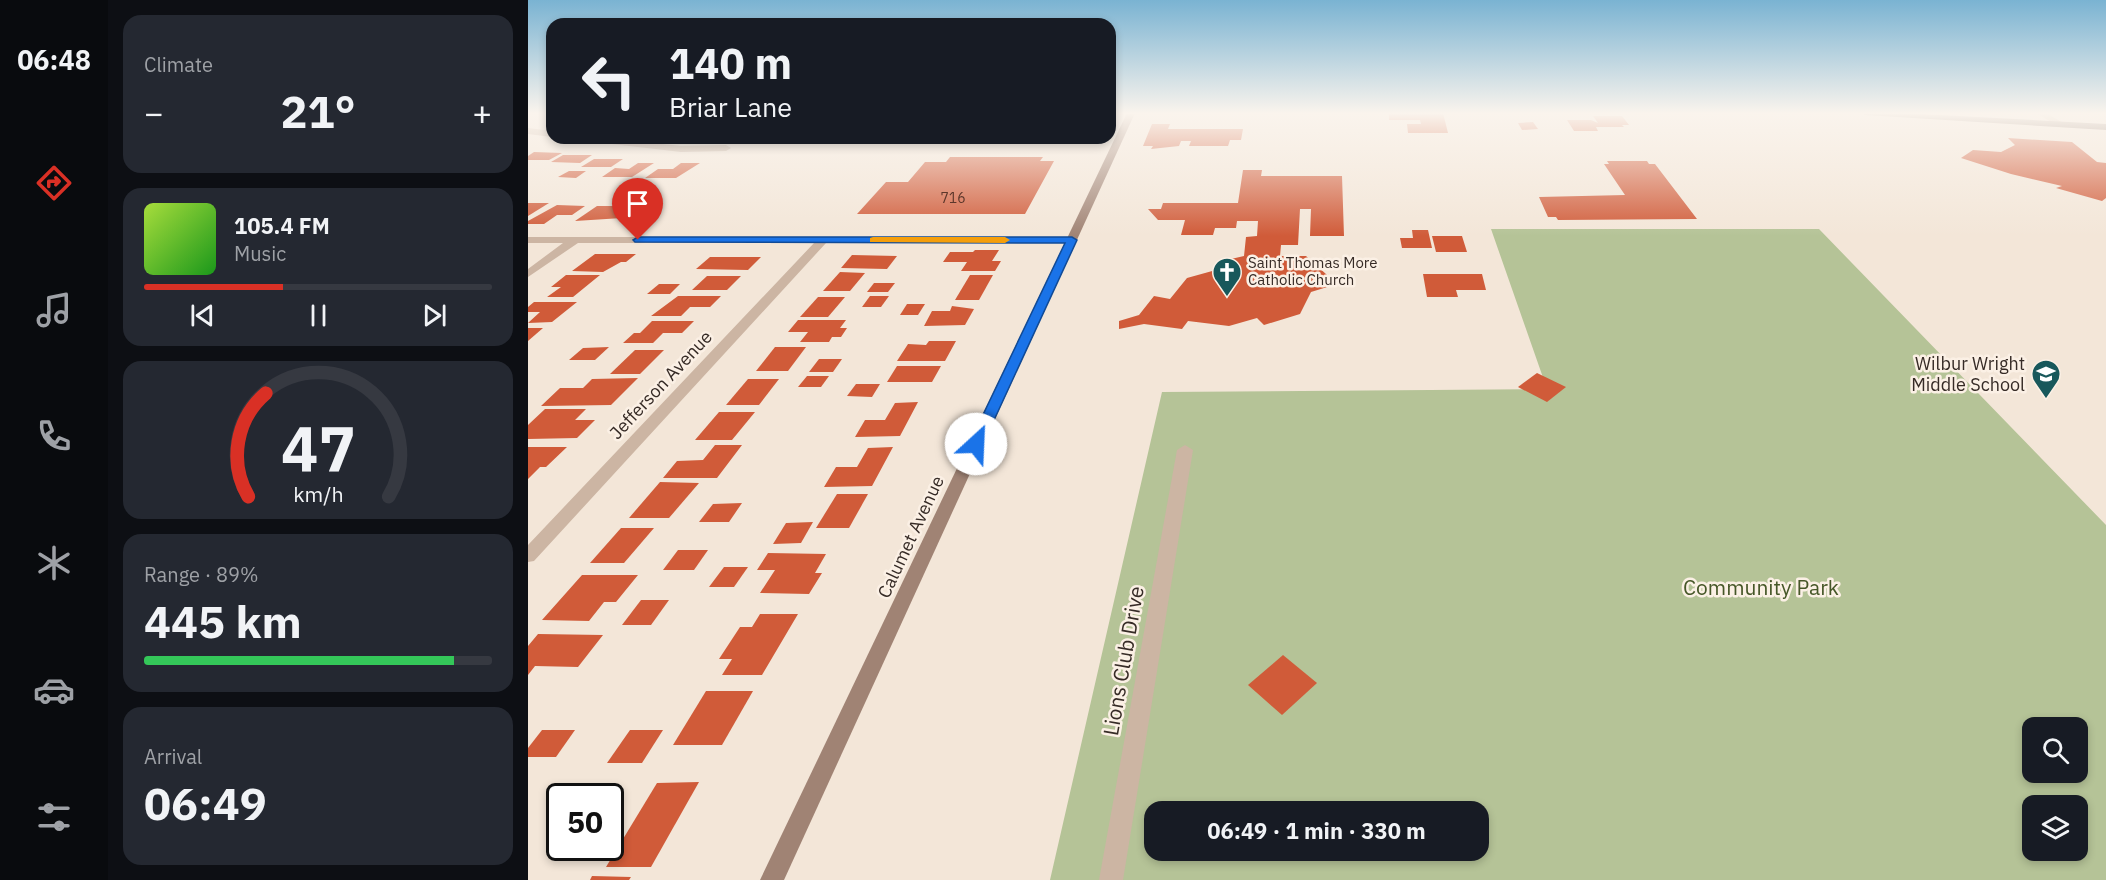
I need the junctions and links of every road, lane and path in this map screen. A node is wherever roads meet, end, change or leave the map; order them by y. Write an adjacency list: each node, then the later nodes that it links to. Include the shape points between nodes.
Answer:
1 (1112, 154): 5 (main road, Calumet Avenue)
2 (528, 240): 3 (street)
3 (575, 240): 4 (street); 6 (street)
4 (823, 240): 5 (street); 8 (street, Jefferson Avenue)
5 (1072, 240): 9 (main road, Calumet Avenue)
6 (528, 274)
7 (1185, 450): 10 (street, Lions Club Drive)
8 (528, 556)
9 (772, 880)
10 (1111, 880)

